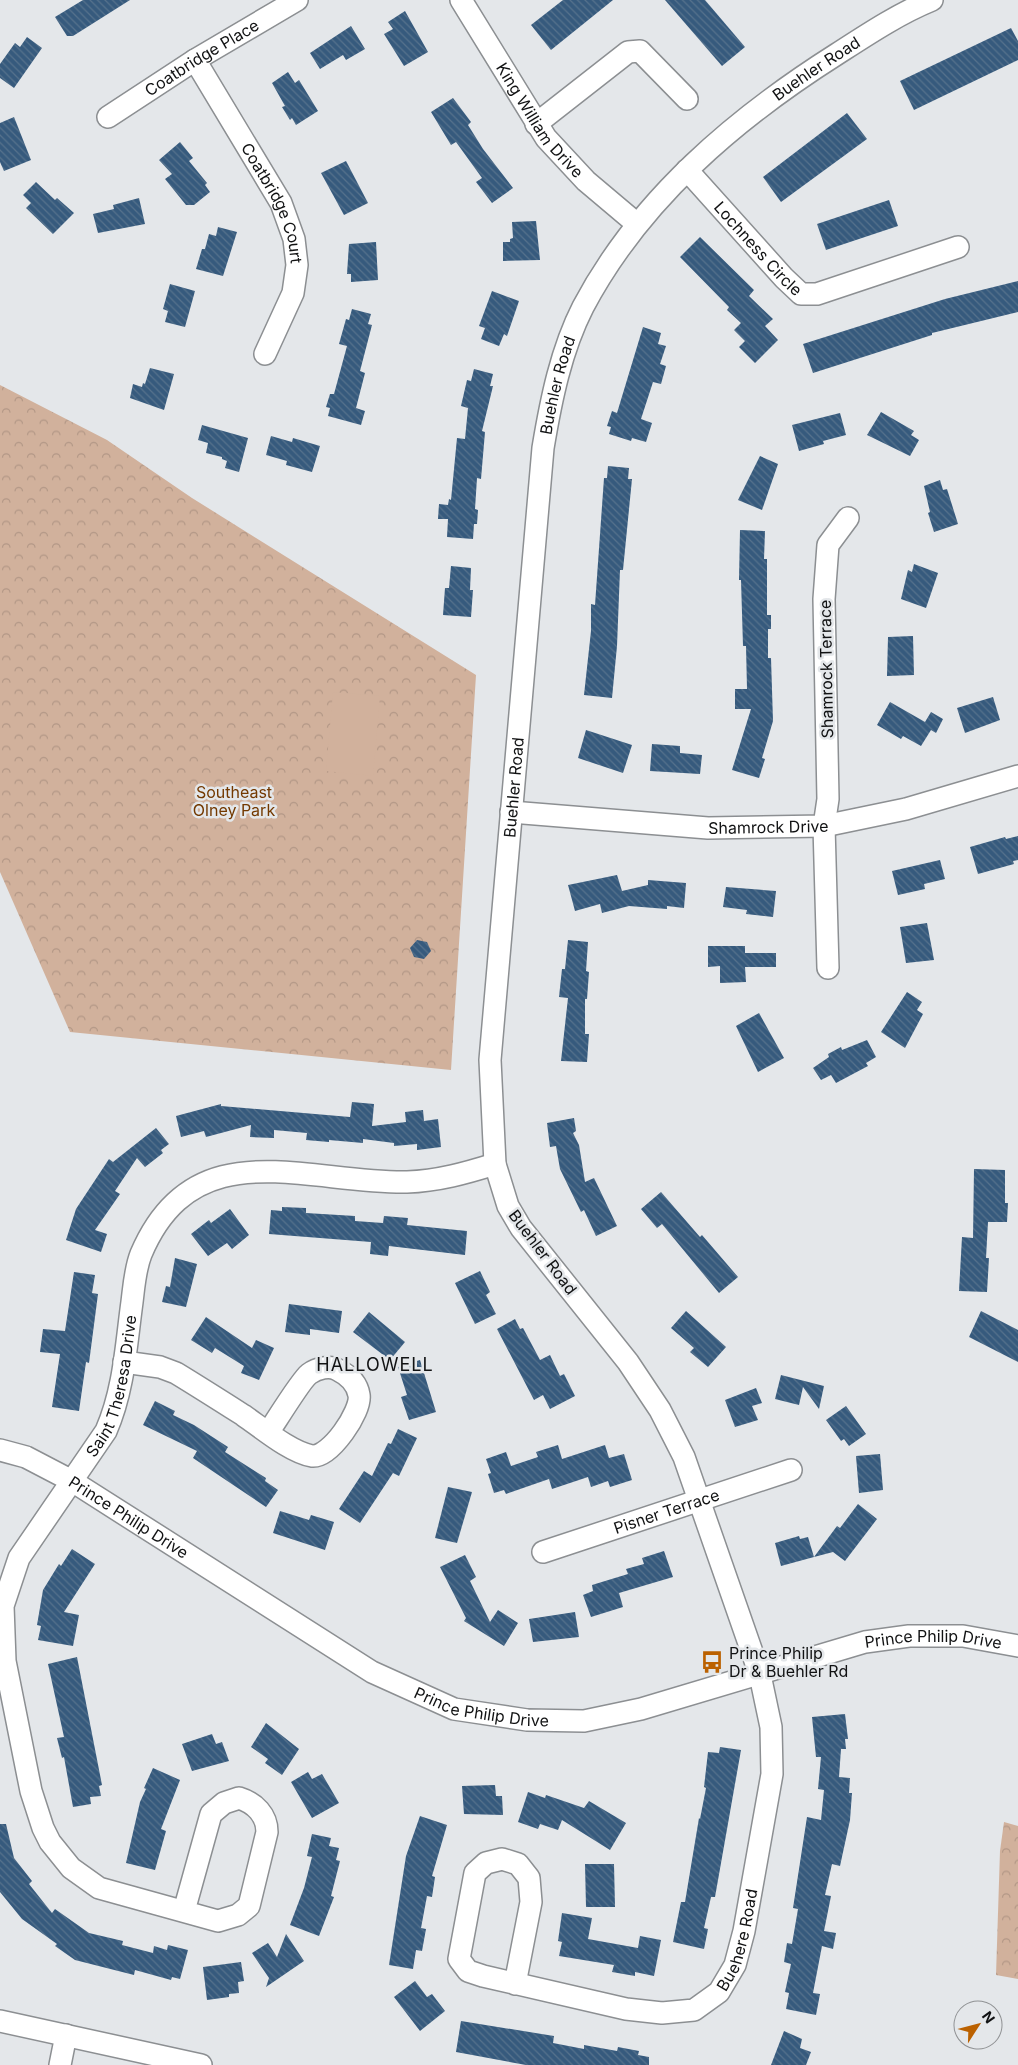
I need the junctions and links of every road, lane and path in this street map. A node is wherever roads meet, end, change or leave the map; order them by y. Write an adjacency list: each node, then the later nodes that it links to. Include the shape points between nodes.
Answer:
1 (297, 0): 5 (street, Coatbridge Place)
2 (461, 0): 8 (street, King William Drive)
3 (932, 0): 4 (street, Buehler Road)
4 (897, 6): 9 (street, Buehler Road, via 740,122)
5 (195, 60): 7 (street, Coatbridge Place); 12 (street, Coatbridge Court, via 281,203 294,239 297,265 293,293)
6 (687, 98): 8 (street, via 640,51 628,52)
7 (108, 117)
8 (536, 124): 10 (street, King William Drive, via 586,181)
9 (687, 170): 10 (street, Buehler Road); 11 (street, Lochness Circle, via 801,294 817,294)
10 (637, 224): 15 (street, Buehler Road, via 583,308 568,342 549,413 543,448)
11 (958, 247)
12 (265, 354)
13 (848, 518): 16 (street, Shamrock Terrace, via 828,545 824,599 828,799)
14 (1018, 776): 16 (street, Shamrock Drive, via 906,808)
15 (511, 812): 16 (street, Shamrock Drive, via 708,828); 18 (street, Buehler Road, via 490,1060)
16 (824, 826): 17 (street, Shamrock Terrace)
17 (828, 968)
18 (495, 1164): 19 (street, Saint Theresa Drive, via 439,1180 405,1182 265,1170 234,1172 202,1184 177,1201 149,1236 135,1277); 24 (street, Buehler Road, via 508,1206 521,1228 628,1362 660,1410 684,1456)
19 (124, 1362): 20 (street, via 160,1366 176,1373); 23 (street, Saint Theresa Drive, via 115,1412)
20 (268, 1433): 20 (street, via 304,1454 324,1453 333,1446 358,1408 359,1395 354,1382 334,1368 322,1368 308,1374)
21 (0, 1450): 23 (street, Prince Philip Drive, via 26,1457)
22 (791, 1470): 24 (street, Pisner Terrace)
23 (72, 1481): 27 (street, Prince Philip Drive, via 372,1672 454,1709 527,1720 584,1721 618,1715); 28 (street, Saint Theresa Drive, via 19,1558 4,1606 5,1661 36,1812 50,1842 82,1878 114,1894)
24 (699, 1501): 25 (street, Pisner Terrace); 27 (street, Buehler Road)
25 (543, 1552)
26 (1018, 1646): 27 (street, Prince Philip Drive, via 963,1636 909,1636 865,1642)
27 (760, 1675): 29 (street, Buehere Road, via 771,1727 772,1774 744,1931 735,1965 719,1992 694,2010 662,2013 626,2009)
28 (184, 1911): 28 (street, Saint Theresa Drive, via 211,1814 239,1798 254,1805 265,1818 268,1832 249,1906 238,1915 218,1921)
29 (515, 1984): 29 (street, Buehere Road, via 531,1902 529,1878 518,1864 502,1859 486,1863 475,1874 459,1959 468,1971)
30 (0, 2021): 31 (street)
31 (66, 2034): 32 (street); 33 (street)
32 (60, 2065)
33 (201, 2065)

